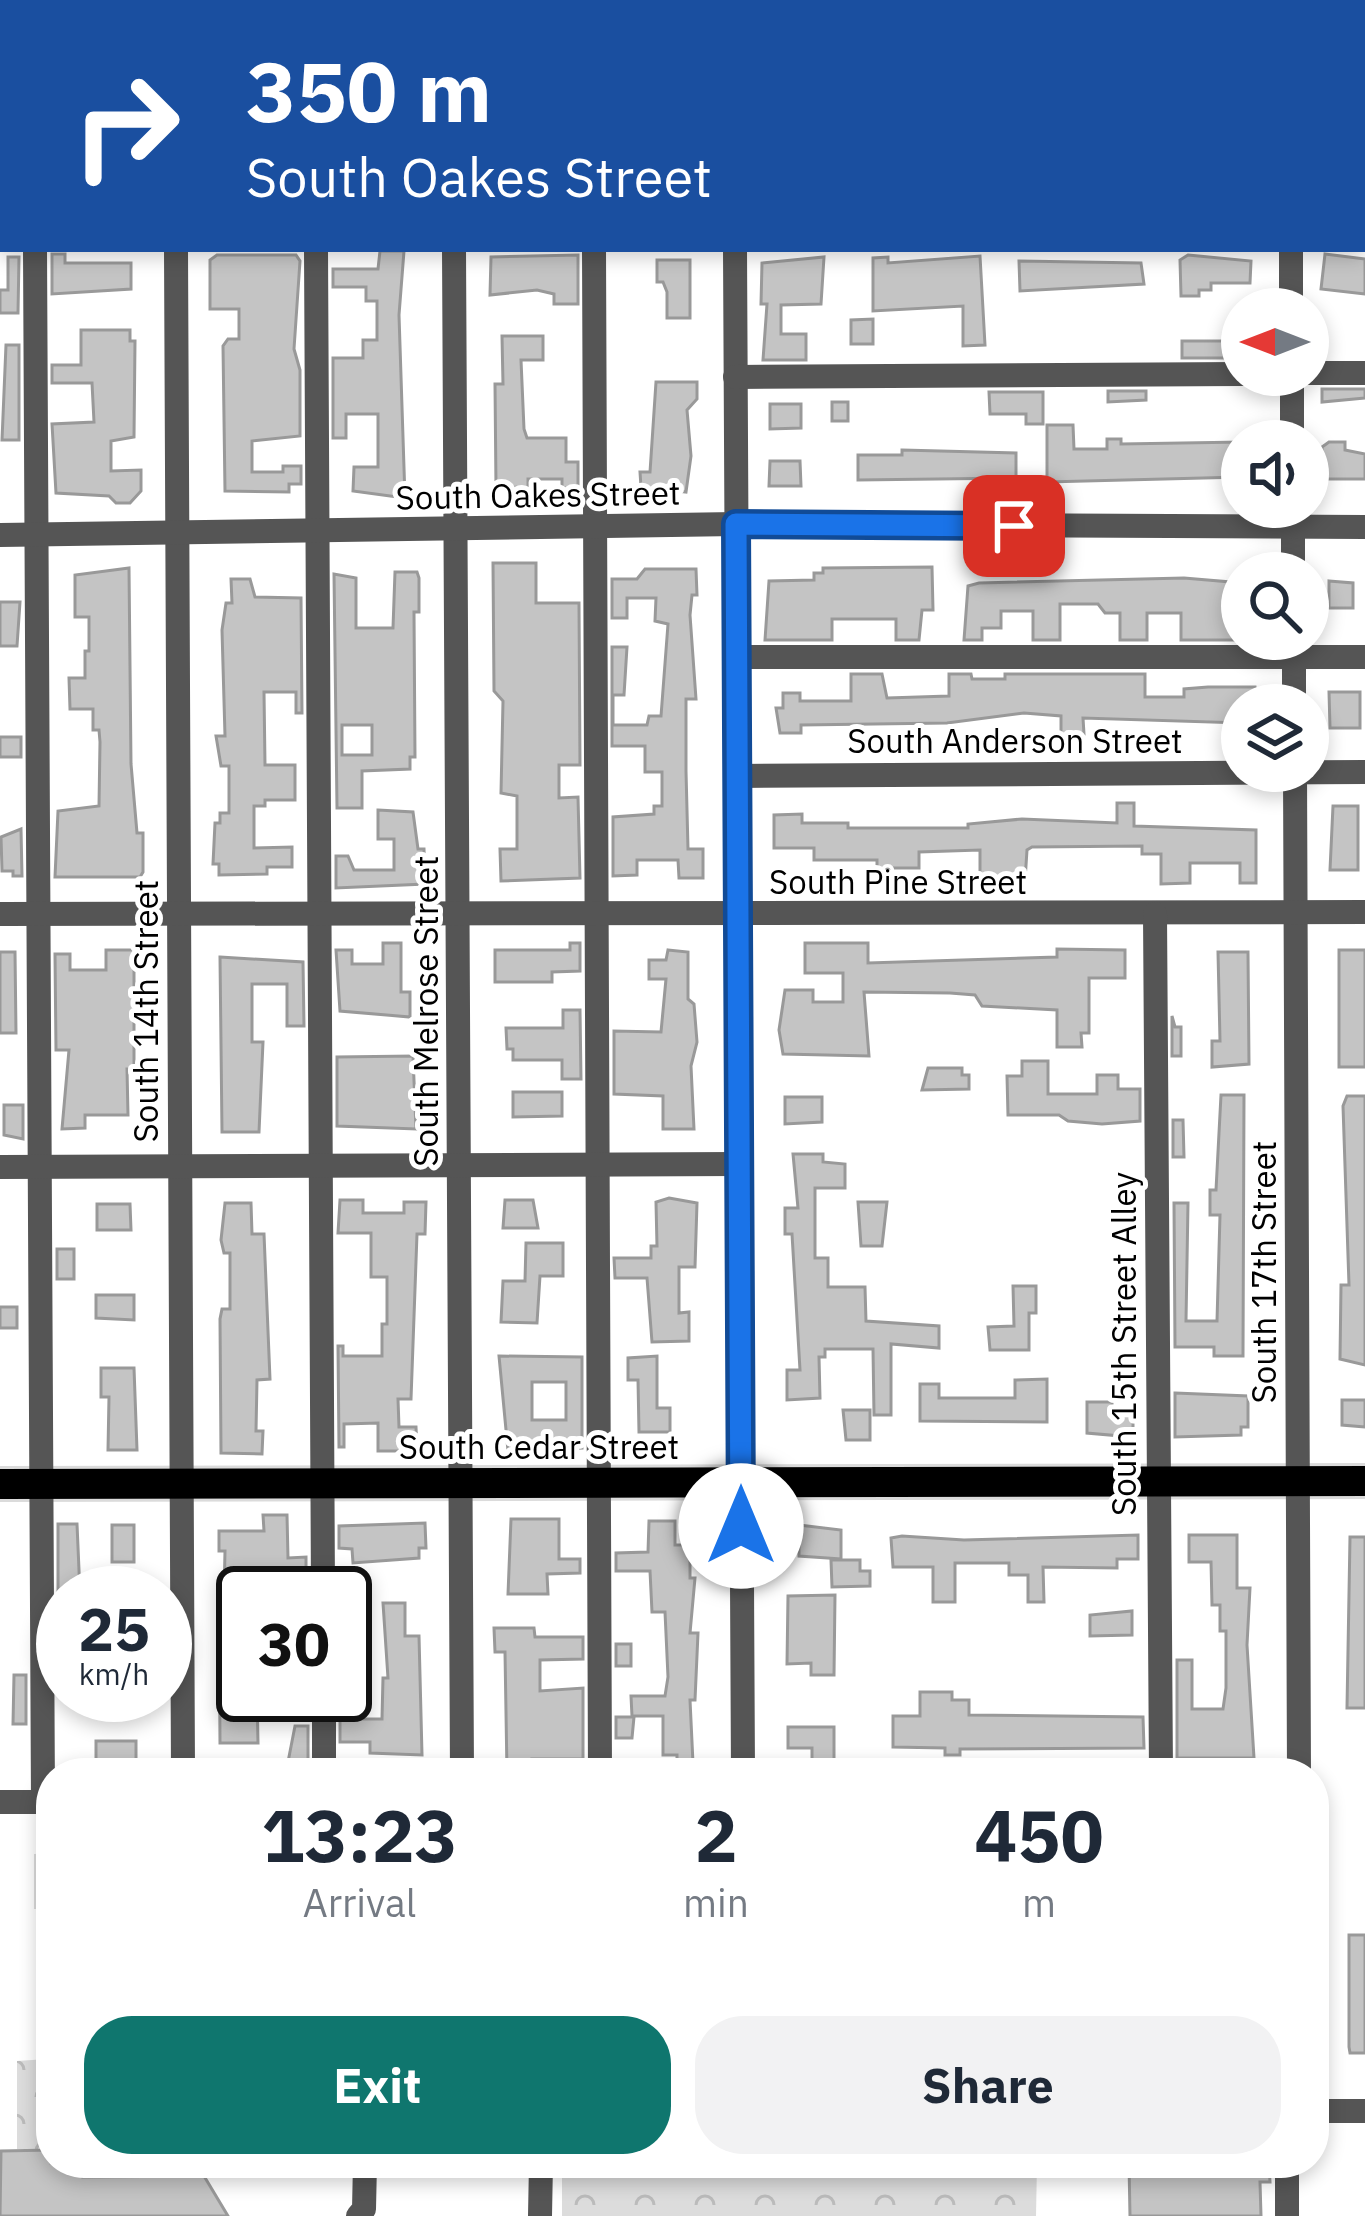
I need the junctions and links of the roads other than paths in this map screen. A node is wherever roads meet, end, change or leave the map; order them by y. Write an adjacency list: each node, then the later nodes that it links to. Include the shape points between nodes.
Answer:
1 (35, 252): 21 (street)
2 (176, 252): 20 (street, South 14th Street)
3 (316, 252): 18 (street)
4 (454, 252): 19 (street, South Melrose Street)
5 (594, 252): 17 (street)
6 (735, 252): 12 (street)
7 (1291, 252): 8 (street)
8 (1291, 288)
9 (1365, 373): 11 (street)
10 (1221, 374): 12 (street)
11 (1329, 374)
12 (735, 377): 15 (street)
13 (1221, 518): 15 (street, South Oakes Street)
14 (1329, 522): 16 (street, South Oakes Street)
15 (736, 524): 17 (street, South Oakes Street); 25 (street)
16 (1365, 527)
17 (595, 528): 19 (street, South Oakes Street); 41 (street)
18 (314, 532): 19 (street, South Oakes Street); 20 (street, South Oakes Street); 37 (street)
19 (456, 532): 39 (street, South Melrose Street)
20 (177, 533): 21 (street, South Oakes Street); 36 (street, South 14th Street)
21 (36, 534): 22 (street, South Oakes Street); 35 (street)
22 (0, 535)
23 (1221, 649): 25 (street)
24 (1329, 653): 26 (street)
25 (736, 656): 30 (street)
26 (1365, 658)
27 (1329, 772): 28 (street, South Anderson Street)
28 (1365, 772)
29 (1221, 773): 30 (street, South Anderson Street)
30 (737, 776): 40 (street)
31 (1294, 792): 33 (street, South 17th Street)
32 (1365, 911): 33 (street, South Pine Street)
33 (1295, 912): 38 (street, South Pine Street); 49 (street, South 17th Street)
34 (0, 914): 35 (street, South Pine Street)
35 (38, 914): 36 (street, South Pine Street); 48 (street)
36 (178, 914): 37 (street, South Pine Street); 44 (street, South 14th Street)
37 (320, 914): 39 (street, South Pine Street); 43 (street)
38 (1155, 914): 40 (street, South Pine Street); 55 (street, South 15th Street Alley)
39 (458, 916): 41 (street, South Pine Street); 45 (street, South Melrose Street)
40 (738, 916): 41 (street, South Pine Street); 42 (street)
41 (595, 917): 46 (street)
42 (739, 1164): 46 (street); 58 (street)
43 (321, 1165): 44 (street); 45 (street); 53 (street)
44 (180, 1166): 48 (street); 52 (street, South 14th Street)
45 (459, 1166): 46 (street); 51 (street, South Melrose Street)
46 (598, 1166): 54 (street)
47 (0, 1167): 48 (street)
48 (39, 1167): 57 (street)
49 (1298, 1481): 50 (main road, South Cedar Street); 55 (main road, South Cedar Street); 68 (street, South 17th Street)
50 (1365, 1481)
51 (461, 1482): 53 (main road, South Cedar Street); 54 (main road, South Cedar Street); 64 (street, South Melrose Street)
52 (182, 1483): 53 (main road, South Cedar Street); 57 (main road, South Cedar Street); 62 (street, South 14th Street)
53 (322, 1483): 59 (street)
54 (599, 1483): 58 (main road, South Cedar Street); 65 (street)
55 (1158, 1483): 58 (main road, South Cedar Street); 67 (street, South 15th Street Alley)
56 (0, 1484): 57 (main road, South Cedar Street)
57 (41, 1484): 61 (street)
58 (740, 1484): 66 (street)
59 (323, 1566)
60 (324, 1722): 63 (street)
61 (46, 1758)
62 (184, 1758)
63 (324, 1758)
64 (463, 1758)
65 (600, 1758)
66 (743, 1758)
67 (1161, 1758)
68 (1299, 1758)
69 (0, 1802): 70 (street)
70 (36, 1802)
71 (1329, 2111): 72 (street)
72 (1365, 2111)
73 (365, 2178): 76 (street)
74 (541, 2178): 77 (street)
75 (1287, 2178): 78 (street)
76 (358, 2216)
77 (540, 2216)
78 (1287, 2216)

